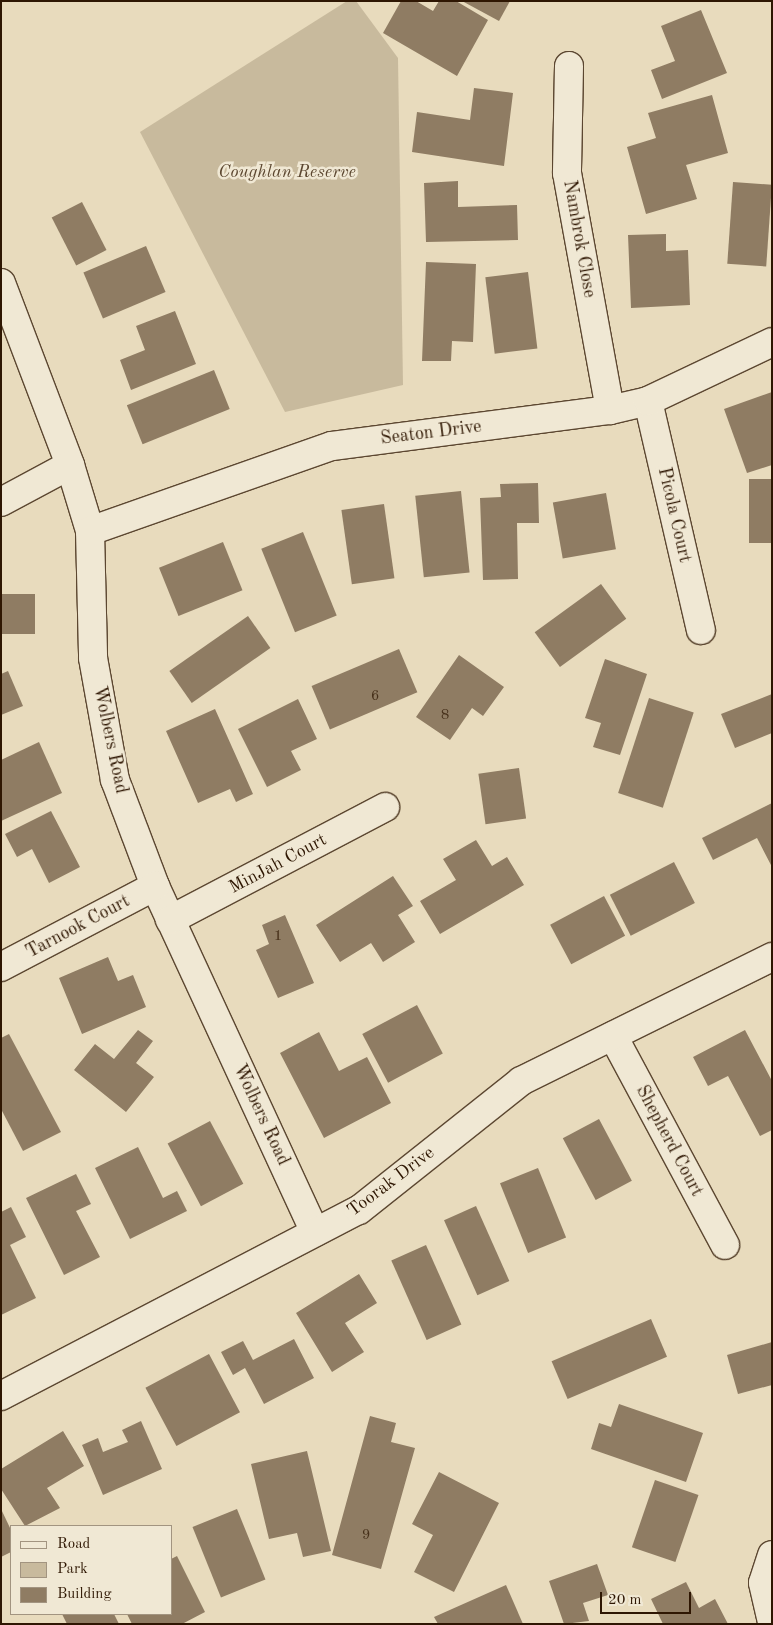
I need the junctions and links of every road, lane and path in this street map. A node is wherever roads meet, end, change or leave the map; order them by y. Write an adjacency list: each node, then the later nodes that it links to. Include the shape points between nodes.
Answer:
1 (569, 66): 5 (street, Nambrok Close, via 567,173)
2 (1, 283): 6 (street, Wolbers Road)
3 (772, 342): 4 (street, Seaton Drive)
4 (648, 401): 5 (street, Seaton Drive); 9 (street, Picola Court)
5 (610, 410): 8 (street, Seaton Drive, via 332,446)
6 (70, 465): 7 (street); 8 (street, Wolbers Road)
7 (1, 502)
8 (90, 531): 11 (street, Wolbers Road, via 93,658 113,770)
9 (701, 630)
10 (385, 807): 12 (street, MinJah Court)
11 (155, 886): 12 (street, Wolbers Road); 14 (street, Tarnook Court)
12 (170, 920): 16 (street, Wolbers Road)
13 (772, 957): 15 (street, Toorak Drive)
14 (1, 967)
15 (613, 1036): 16 (street, Toorak Drive, via 521,1081 359,1210); 17 (street, Shepherd Court)
16 (315, 1232): 18 (street, Toorak Drive)
17 (725, 1246)
18 (1, 1396)
19 (772, 1555): 20 (street, via 763,1583)
20 (772, 1620)

